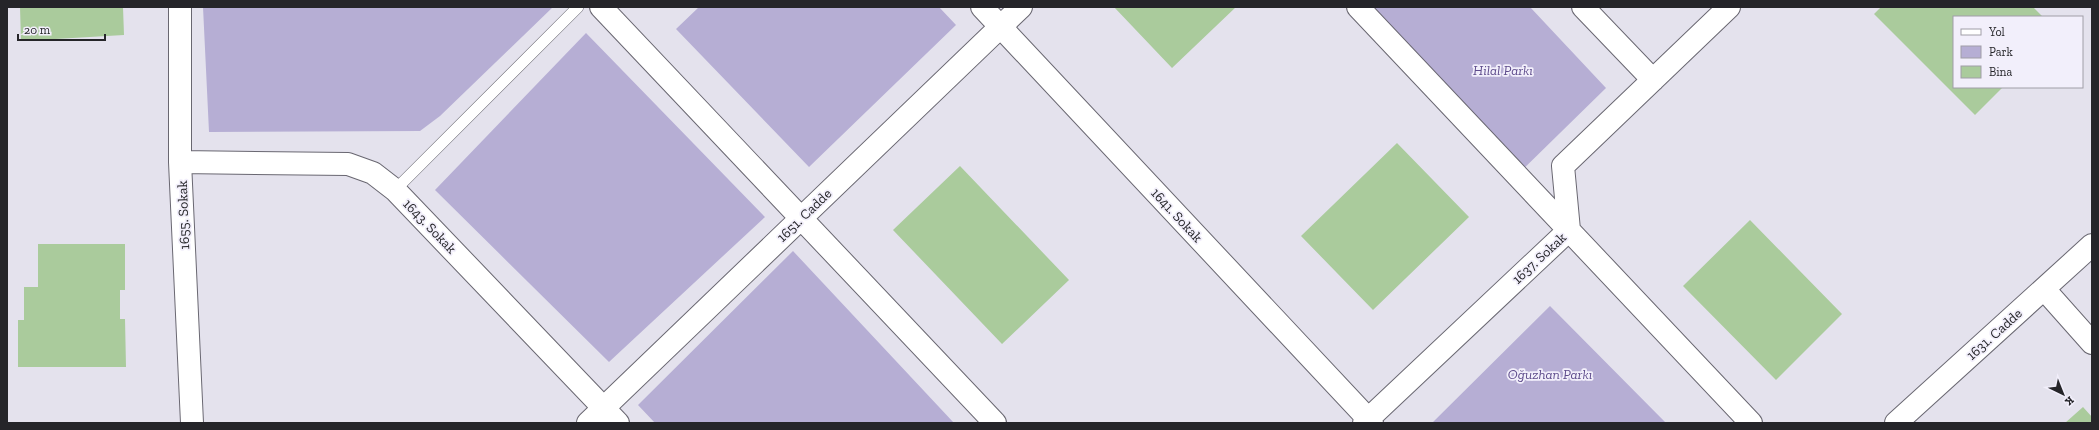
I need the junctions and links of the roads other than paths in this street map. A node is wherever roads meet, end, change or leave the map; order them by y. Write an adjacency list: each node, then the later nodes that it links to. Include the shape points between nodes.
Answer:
1 (180, 7): 11 (street, 1655. Sokak)
2 (578, 7): 12 (lane)
3 (601, 7): 13 (street)
4 (982, 7): 9 (street, 1641. Sokak)
5 (1021, 7): 9 (street, 1651. Cadde)
6 (1358, 7): 14 (street)
7 (1583, 7): 10 (street)
8 (1729, 7): 10 (street, 1637. Sokak)
9 (1001, 26): 13 (street, 1651. Cadde); 19 (street, 1641. Sokak)
10 (1653, 80): 14 (street, 1637. Sokak, via 1563,166)
11 (180, 162): 12 (street, 1643. Sokak, via 348,164 373,173); 20 (street, 1655. Sokak)
12 (395, 190): 18 (street, 1643. Sokak)
13 (801, 218): 18 (street, 1651. Cadde); 21 (street)
14 (1569, 230): 19 (street, 1637. Sokak); 22 (street)
15 (2092, 245): 16 (street, 1631. Cadde)
16 (2044, 289): 17 (street); 23 (street, 1631. Cadde)
17 (2092, 343)
18 (603, 418)
19 (1368, 422)
20 (192, 423)
21 (995, 423)
22 (1751, 423)
23 (1896, 423)

